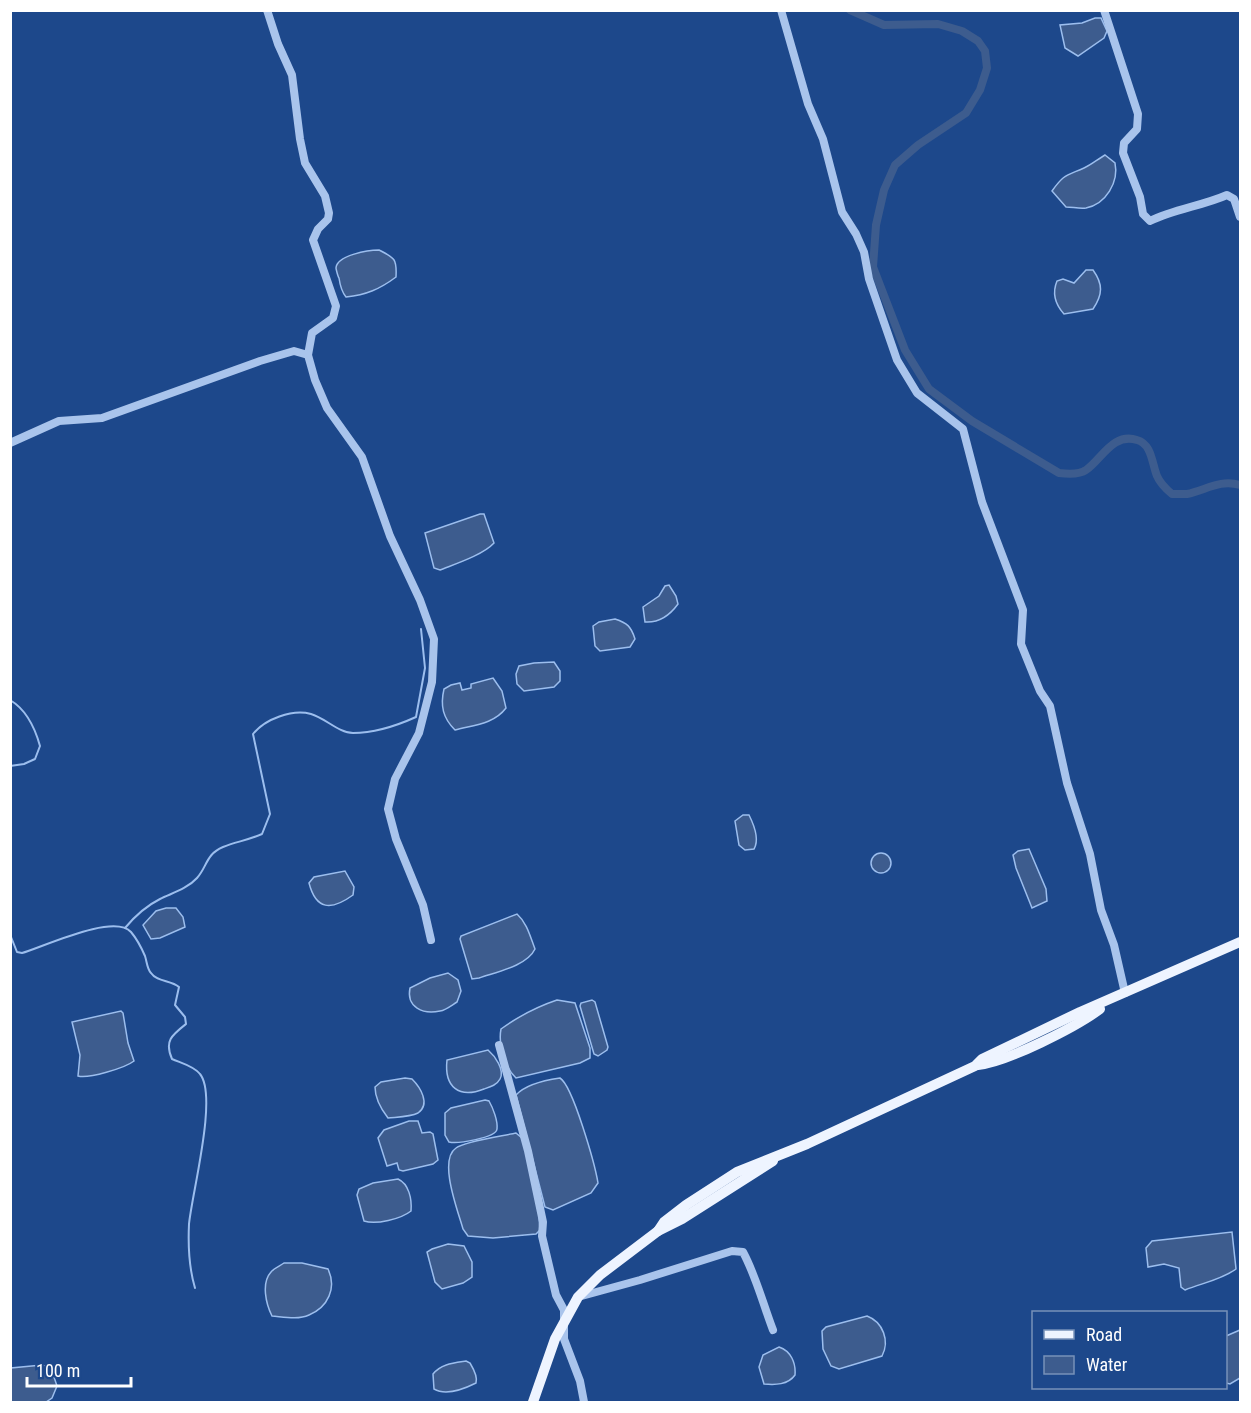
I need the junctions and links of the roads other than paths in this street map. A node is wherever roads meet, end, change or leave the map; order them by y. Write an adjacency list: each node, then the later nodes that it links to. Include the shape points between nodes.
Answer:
1 (267, 10): 5 (street, via 292,75 305,163 325,196 329,213 313,240 336,306 333,318 312,333)
2 (781, 10): 9 (street, via 842,212 864,252 868,279 897,360 917,393 963,429 982,502 1023,610 1021,644 1050,706 1067,783 1090,854 1101,910)
3 (1104, 10): 4 (street, via 1138,114 1137,129 1124,143 1123,153 1143,214 1150,221 1227,195 1234,199)
4 (1240, 217)
5 (308, 355): 6 (street, via 294,351 102,418 59,421); 7 (street, via 327,408 362,457 390,536 434,639 432,682 418,733 395,779 388,809 423,904)
6 (10, 442)
7 (431, 940)
8 (1240, 942): 9 (main road)
9 (1125, 993): 11 (main road, via 1082,1021 1000,1060 975,1066 744,1169 664,1222)
10 (499, 1045): 12 (street, via 528,1150 543,1222 542,1236 556,1296 564,1310)
11 (578, 1297): 12 (main road); 13 (street, via 732,1251 743,1252)
12 (563, 1323): 14 (main road); 15 (street, via 564,1339)
13 (773, 1330)
14 (533, 1402)
15 (584, 1402)

